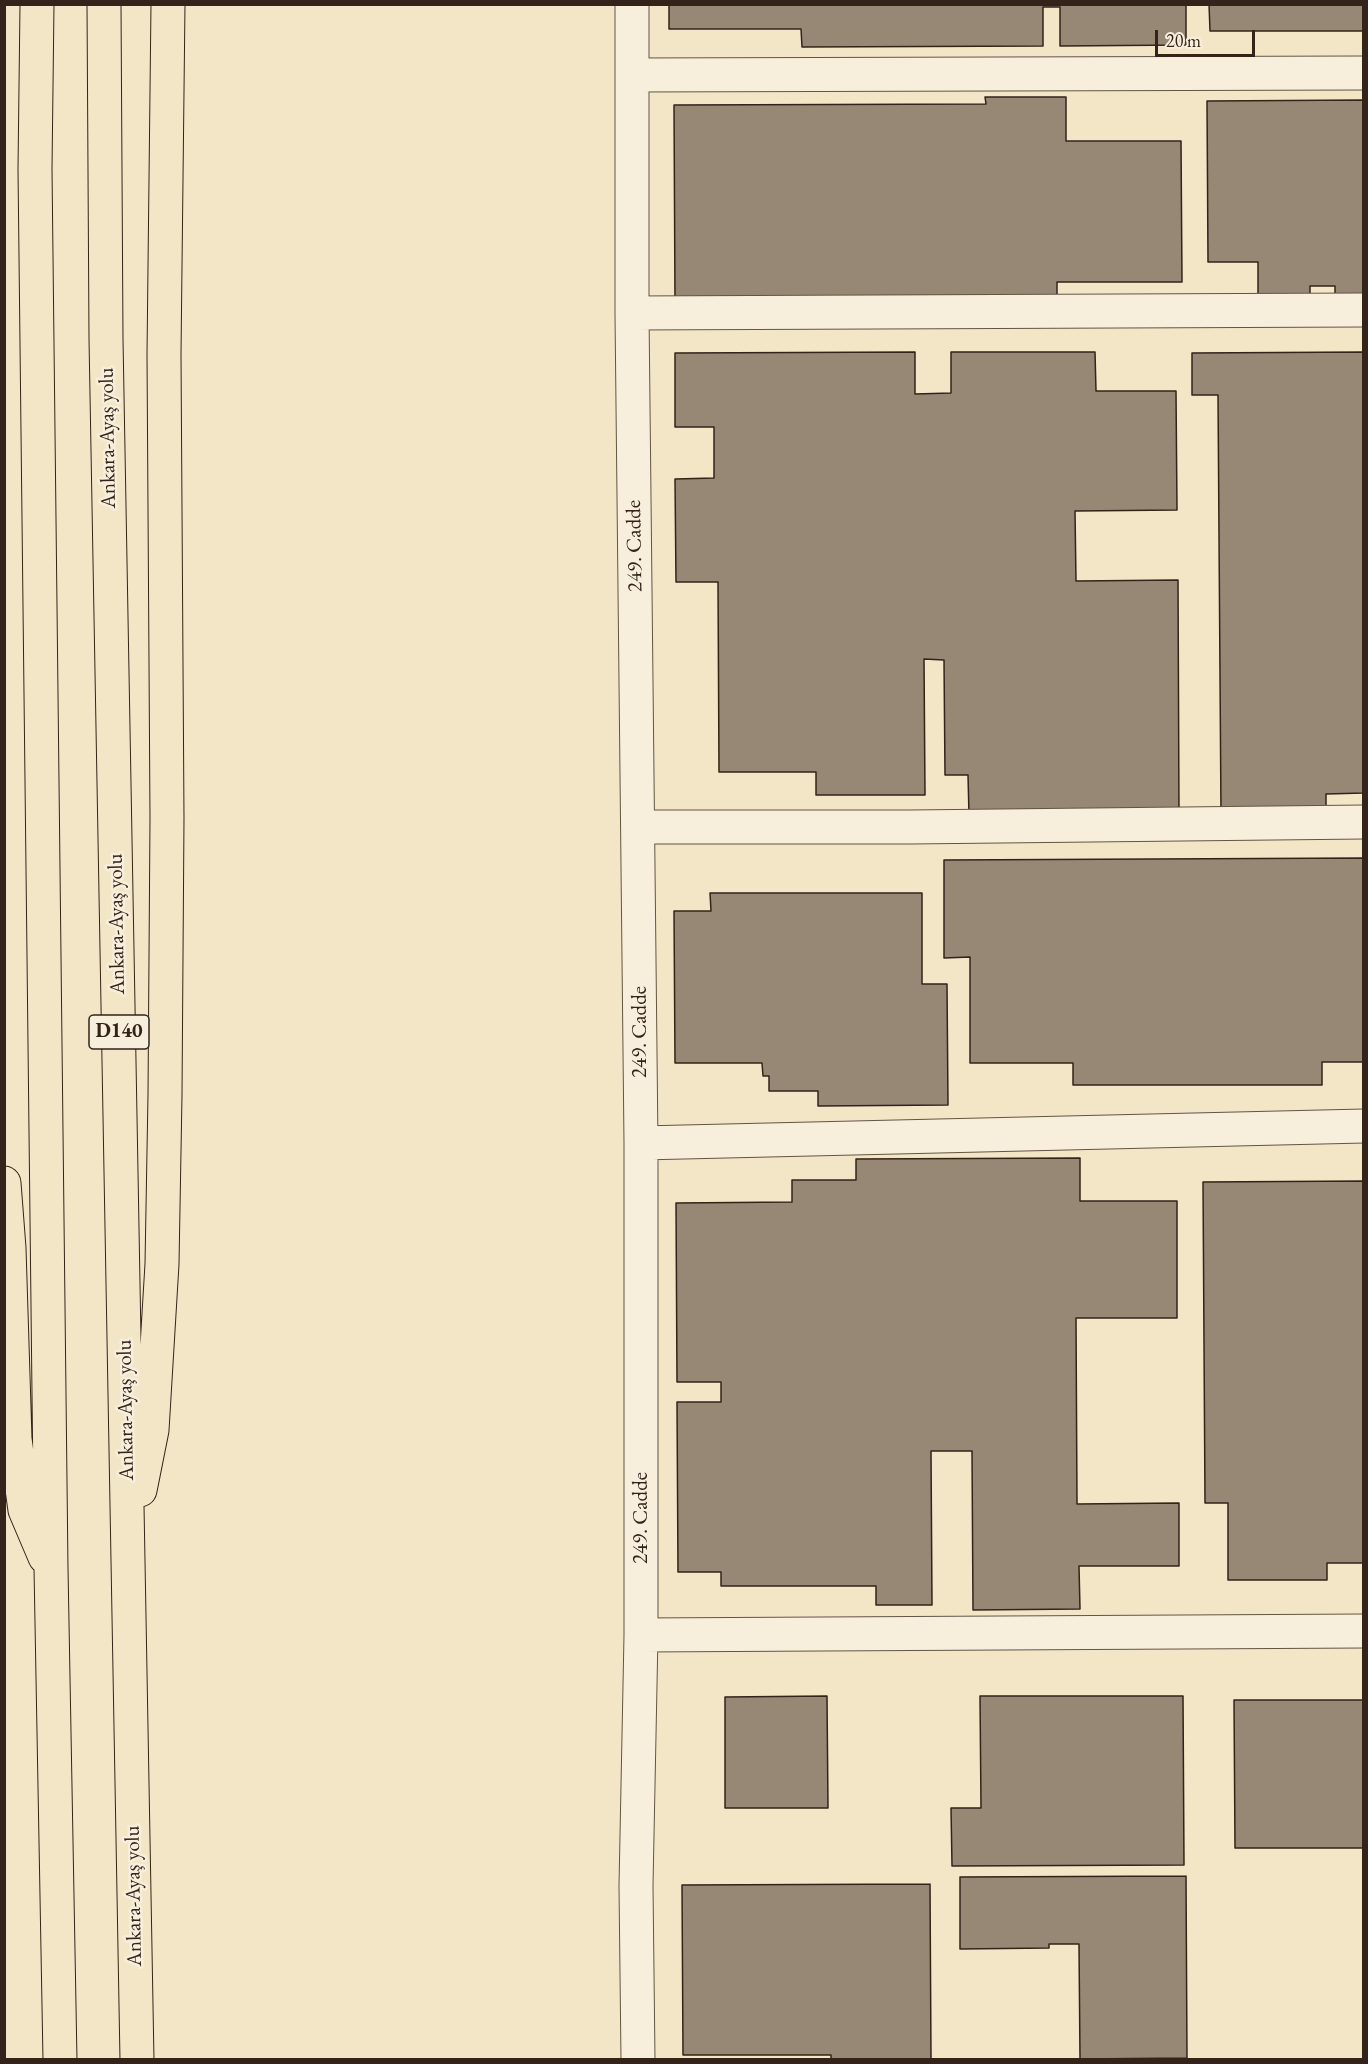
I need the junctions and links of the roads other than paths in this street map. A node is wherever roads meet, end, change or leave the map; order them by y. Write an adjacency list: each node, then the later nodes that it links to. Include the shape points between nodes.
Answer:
1 (37, 4): 15 (highway, via 35,192)
2 (104, 4): 14 (highway, Ankara-Ayaş yolu / D140, via 106,351)
3 (168, 4): 14 (highway, via 162,1242 153,1430)
4 (632, 4): 6 (street, 249. Cadde)
5 (1364, 73): 6 (street)
6 (632, 75): 8 (street, 249. Cadde)
7 (1364, 310): 8 (street)
8 (632, 313): 10 (street, 249. Cadde)
9 (1364, 822): 10 (street)
10 (639, 827): 12 (street, 249. Cadde)
11 (1364, 1126): 12 (street)
12 (641, 1143): 17 (street, 249. Cadde)
13 (5, 1193): 15 (highway, via 15,1438 25,1510)
14 (128, 1529): 19 (highway, Ankara-Ayaş yolu / D140)
15 (51, 1568): 18 (highway)
16 (1364, 1632): 17 (street)
17 (641, 1635): 20 (street, 249. Cadde, via 636,1886)
18 (60, 2060)
19 (137, 2060)
20 (638, 2060)

